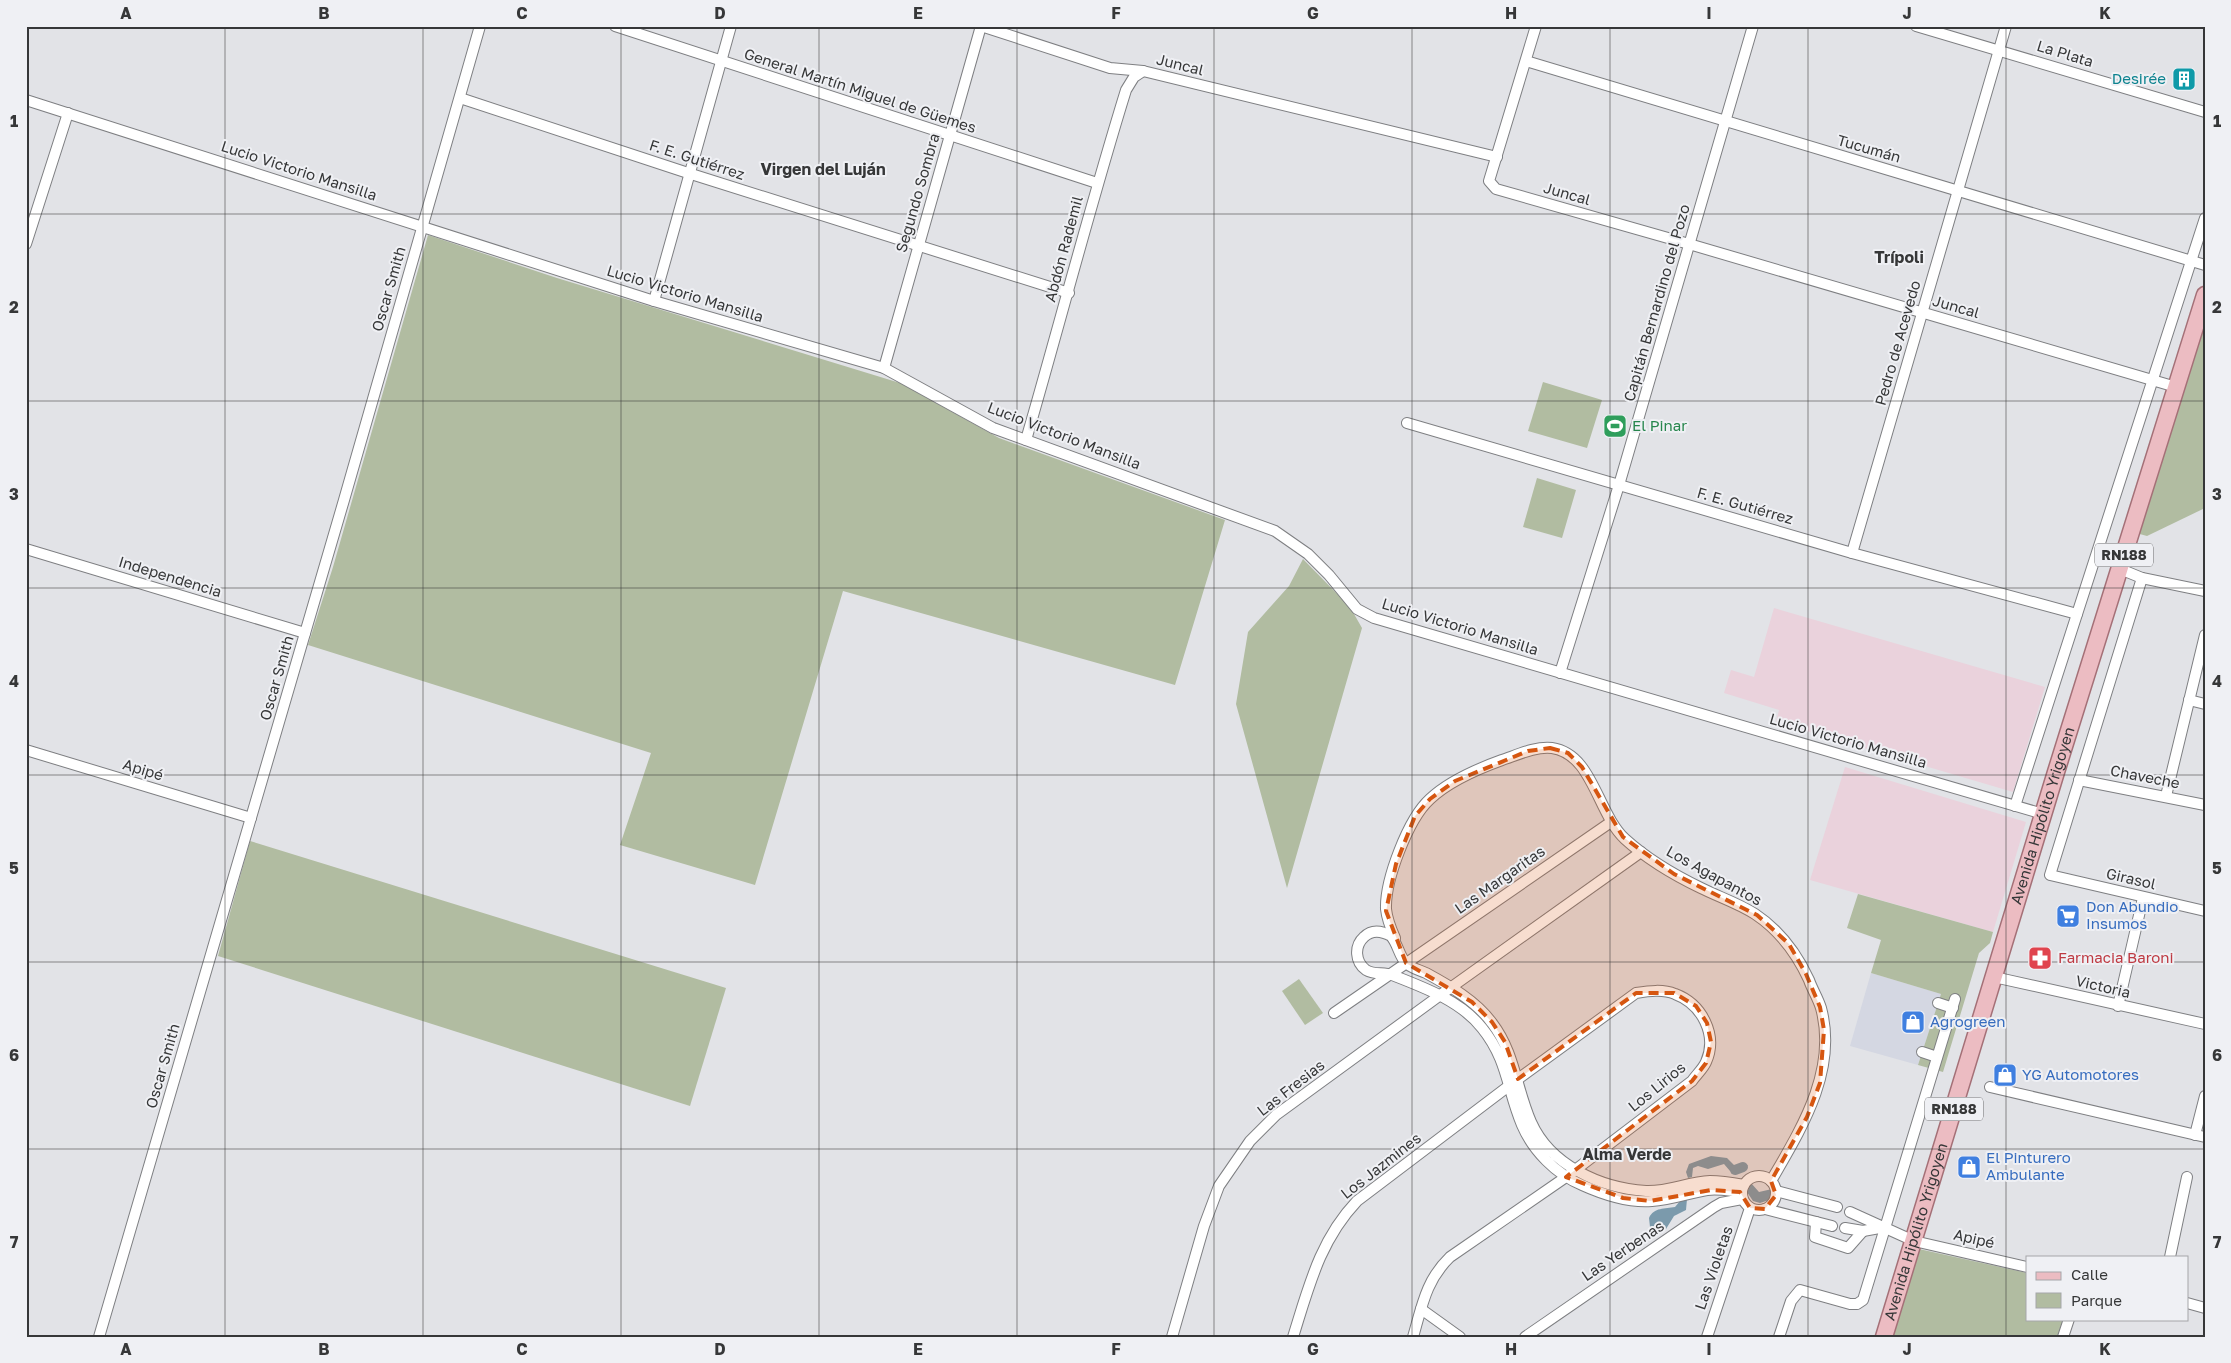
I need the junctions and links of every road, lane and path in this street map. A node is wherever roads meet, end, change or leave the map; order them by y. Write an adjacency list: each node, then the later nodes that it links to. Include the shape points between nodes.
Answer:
1 (480, 26): 13 (street, Oscar Smith)
2 (615, 26): 10 (street, General Martín Miguel de Güemes)
3 (731, 26): 10 (street)
4 (981, 26): 12 (street, Juncal, via 1110,68); 18 (street, Segundo Sombra)
5 (1536, 26): 11 (street)
6 (1753, 26): 17 (street, Capitán Bernardino del Pozo)
7 (1916, 26): 9 (street, La Plata)
8 (2006, 26): 9 (street, Pedro de Acevedo)
9 (1999, 50): 15 (street, La Plata); 22 (street, Pedro de Acevedo)
10 (721, 61): 18 (street, General Martín Miguel de Güemes); 20 (street)
11 (1526, 61): 17 (street, Tucumán); 19 (street)
12 (1143, 71): 19 (street, Juncal); 21 (street, Abdón Rademil, via 1134,77 1126,90)
13 (460, 98): 20 (street, F. E. Gutiérrez); 24 (street, Oscar Smith)
14 (26, 100): 16 (street, Lucio Victorio Mansilla)
15 (2205, 112)
16 (68, 113): 24 (street, Lucio Victorio Mansilla); 25 (street)
17 (1725, 122): 22 (street, Tucumán); 26 (street, Capitán Bernardino del Pozo)
18 (950, 136): 21 (street, General Martín Miguel de Güemes); 27 (street, Segundo Sombra)
19 (1497, 157): 26 (street, Juncal, via 1488,181 1496,189)
20 (688, 173): 27 (street, F. E. Gutiérrez); 32 (street)
21 (1097, 182): 30 (street, Abdón Rademil)
22 (1958, 190): 28 (street, Tucumán); 33 (street, Pedro de Acevedo)
23 (2205, 218): 28 (street)
24 (422, 226): 32 (street, Lucio Victorio Mansilla); 46 (street, Oscar Smith)
25 (26, 244)
26 (1690, 244): 33 (street, Juncal); 39 (street, Capitán Bernardino del Pozo)
27 (920, 245): 30 (street, F. E. Gutiérrez); 34 (street, Segundo Sombra)
28 (2192, 261): 29 (street, Tucumán); 35 (street)
29 (2205, 265)
30 (1069, 294): 38 (street, Abdón Rademil)
31 (2205, 295): 36 (main road, Avenida Hipólito Yrigoyen / RN188)
32 (654, 301): 34 (street, Lucio Victorio Mansilla)
33 (1922, 313): 35 (street, Juncal); 41 (street, Pedro de Acevedo)
34 (884, 368): 38 (street, Lucio Victorio Mansilla, via 993,428)
35 (2152, 380): 36 (street, Juncal); 45 (street)
36 (2176, 387): 42 (main road, Avenida Hipólito Yrigoyen / RN188)
37 (1407, 423): 39 (street, F. E. Gutiérrez)
38 (1026, 440): 48 (street, Lucio Victorio Mansilla, via 1275,531 1308,554 1357,609 1374,618)
39 (1619, 485): 41 (street, F. E. Gutiérrez); 48 (street, Capitán Bernardino del Pozo)
40 (26, 549): 46 (street, Independencia)
41 (1852, 553): 45 (street, F. E. Gutiérrez)
42 (2120, 569): 43 (street); 56 (main road, Avenida Hipólito Yrigoyen / RN188)
43 (2142, 578): 44 (street); 52 (street, Avenida Hipólito Yrigoyen)
44 (2205, 591)
45 (2077, 614): 55 (street)
46 (306, 633): 57 (street, Oscar Smith)
47 (2205, 634): 49 (street)
48 (1560, 673): 55 (street, Lucio Victorio Mansilla)
49 (2189, 700): 50 (street); 53 (street)
50 (2205, 704)
51 (26, 750): 57 (street, Apipé)
52 (2079, 780): 53 (street, Chaveche); 60 (street, Avenida Hipólito Yrigoyen)
53 (2166, 796): 54 (street, Chaveche)
54 (2205, 805)
55 (2015, 806): 56 (street, Lucio Victorio Mansilla)
56 (2043, 814): 66 (main road, Avenida Hipólito Yrigoyen / RN188)
57 (251, 818): 101 (street, Oscar Smith)
58 (1611, 822): 59 (street, Los Agapantos); 63 (street, Los Agapantos, via 1582,767 1568,753 1550,748 1528,751 1455,781 1430,799 1407,831 1387,895 1386,910); 64 (street, Las Margaritas)
59 (1641, 852): 67 (street); 82 (street, Los Agapantos, via 1674,874 1757,915 1789,944 1820,1007 1824,1030 1820,1083 1807,1117)
60 (2050, 875): 61 (street, Girasol)
61 (2143, 898): 62 (street, Girasol); 70 (street)
62 (2205, 910)
63 (1397, 944): 64 (street, Los Agapantos); 65 (street, via 1398,958); 65 (street, via 1386,933 1372,932 1358,946 1357,954 1362,966)
64 (1406, 963): 65 (street); 67 (street)
65 (1385, 974): 68 (street); 71 (street)
66 (1994, 977): 70 (street, Victoria); 94 (main road, Avenida Hipólito Yrigoyen / RN188)
67 (1450, 988): 68 (street, Las Fresias); 75 (street, via 1472,1002 1492,1022 1505,1042)
68 (1438, 996): 75 (street, via 1467,1011 1496,1047); 102 (street, Las Fresias, via 1276,1115 1235,1160 1219,1186 1204,1226)
69 (1938, 1003): 74 (street, via 1954,1004)
70 (2118, 1006): 72 (street, Victoria)
71 (1334, 1013)
72 (2205, 1024)
73 (1922, 1052): 74 (street)
74 (1938, 1057): 91 (street)
75 (1514, 1082): 79 (street, via 1531,1123 1543,1142); 79 (street, Los Lirios, via 1636,992 1674,993 1696,1006 1707,1023 1711,1042 1706,1063 1692,1081); 80 (street, via 1522,1126 1547,1162); 103 (street, Los Jazmines, via 1357,1201 1342,1217 1319,1256)
76 (1990, 1087): 78 (street)
77 (2205, 1096): 78 (street)
78 (2200, 1136)
79 (1576, 1169): 80 (street); 84 (street, via 1598,1180 1646,1191 1708,1181)
80 (1566, 1177): 84 (street, via 1623,1198 1650,1201 1711,1190); 99 (street, via 1450,1257 1430,1282)
81 (2187, 1177): 95 (street)
82 (1771, 1181): 83 (street); 84 (street, via 1756,1176 1747,1180)
83 (1776, 1191): 85 (street); 87 (street, via 1774,1200)
84 (1742, 1192): 86 (street); 106 (street, Las Yerbenas, via 1714,1207)
85 (1837, 1207)
86 (1750, 1208): 87 (street); 107 (street, Las Violetas)
87 (1765, 1209): 89 (street)
88 (1850, 1212): 91 (street, Apipé)
89 (1816, 1222): 90 (street); 93 (street, via 1815,1237 1848,1248)
90 (1832, 1226)
91 (1885, 1227): 93 (street); 94 (street, Apipé); 108 (street, via 1863,1300 1850,1304 1803,1290 1797,1292)
92 (1845, 1228): 93 (street)
93 (1863, 1231)
94 (1914, 1241): 96 (street, Apipé); 109 (main road, Avenida Hipólito Yrigoyen / RN188)
95 (2170, 1256)
96 (2026, 1267)
97 (2188, 1304): 98 (street)
98 (2205, 1308)
99 (1421, 1310): 104 (street); 105 (street)
100 (2069, 1320): 110 (street)
101 (100, 1337)
102 (1172, 1337)
103 (1293, 1337)
104 (1413, 1337)
105 (1460, 1337)
106 (1525, 1337)
107 (1707, 1337)
108 (1779, 1337)
109 (1884, 1337)
110 (2063, 1337)

